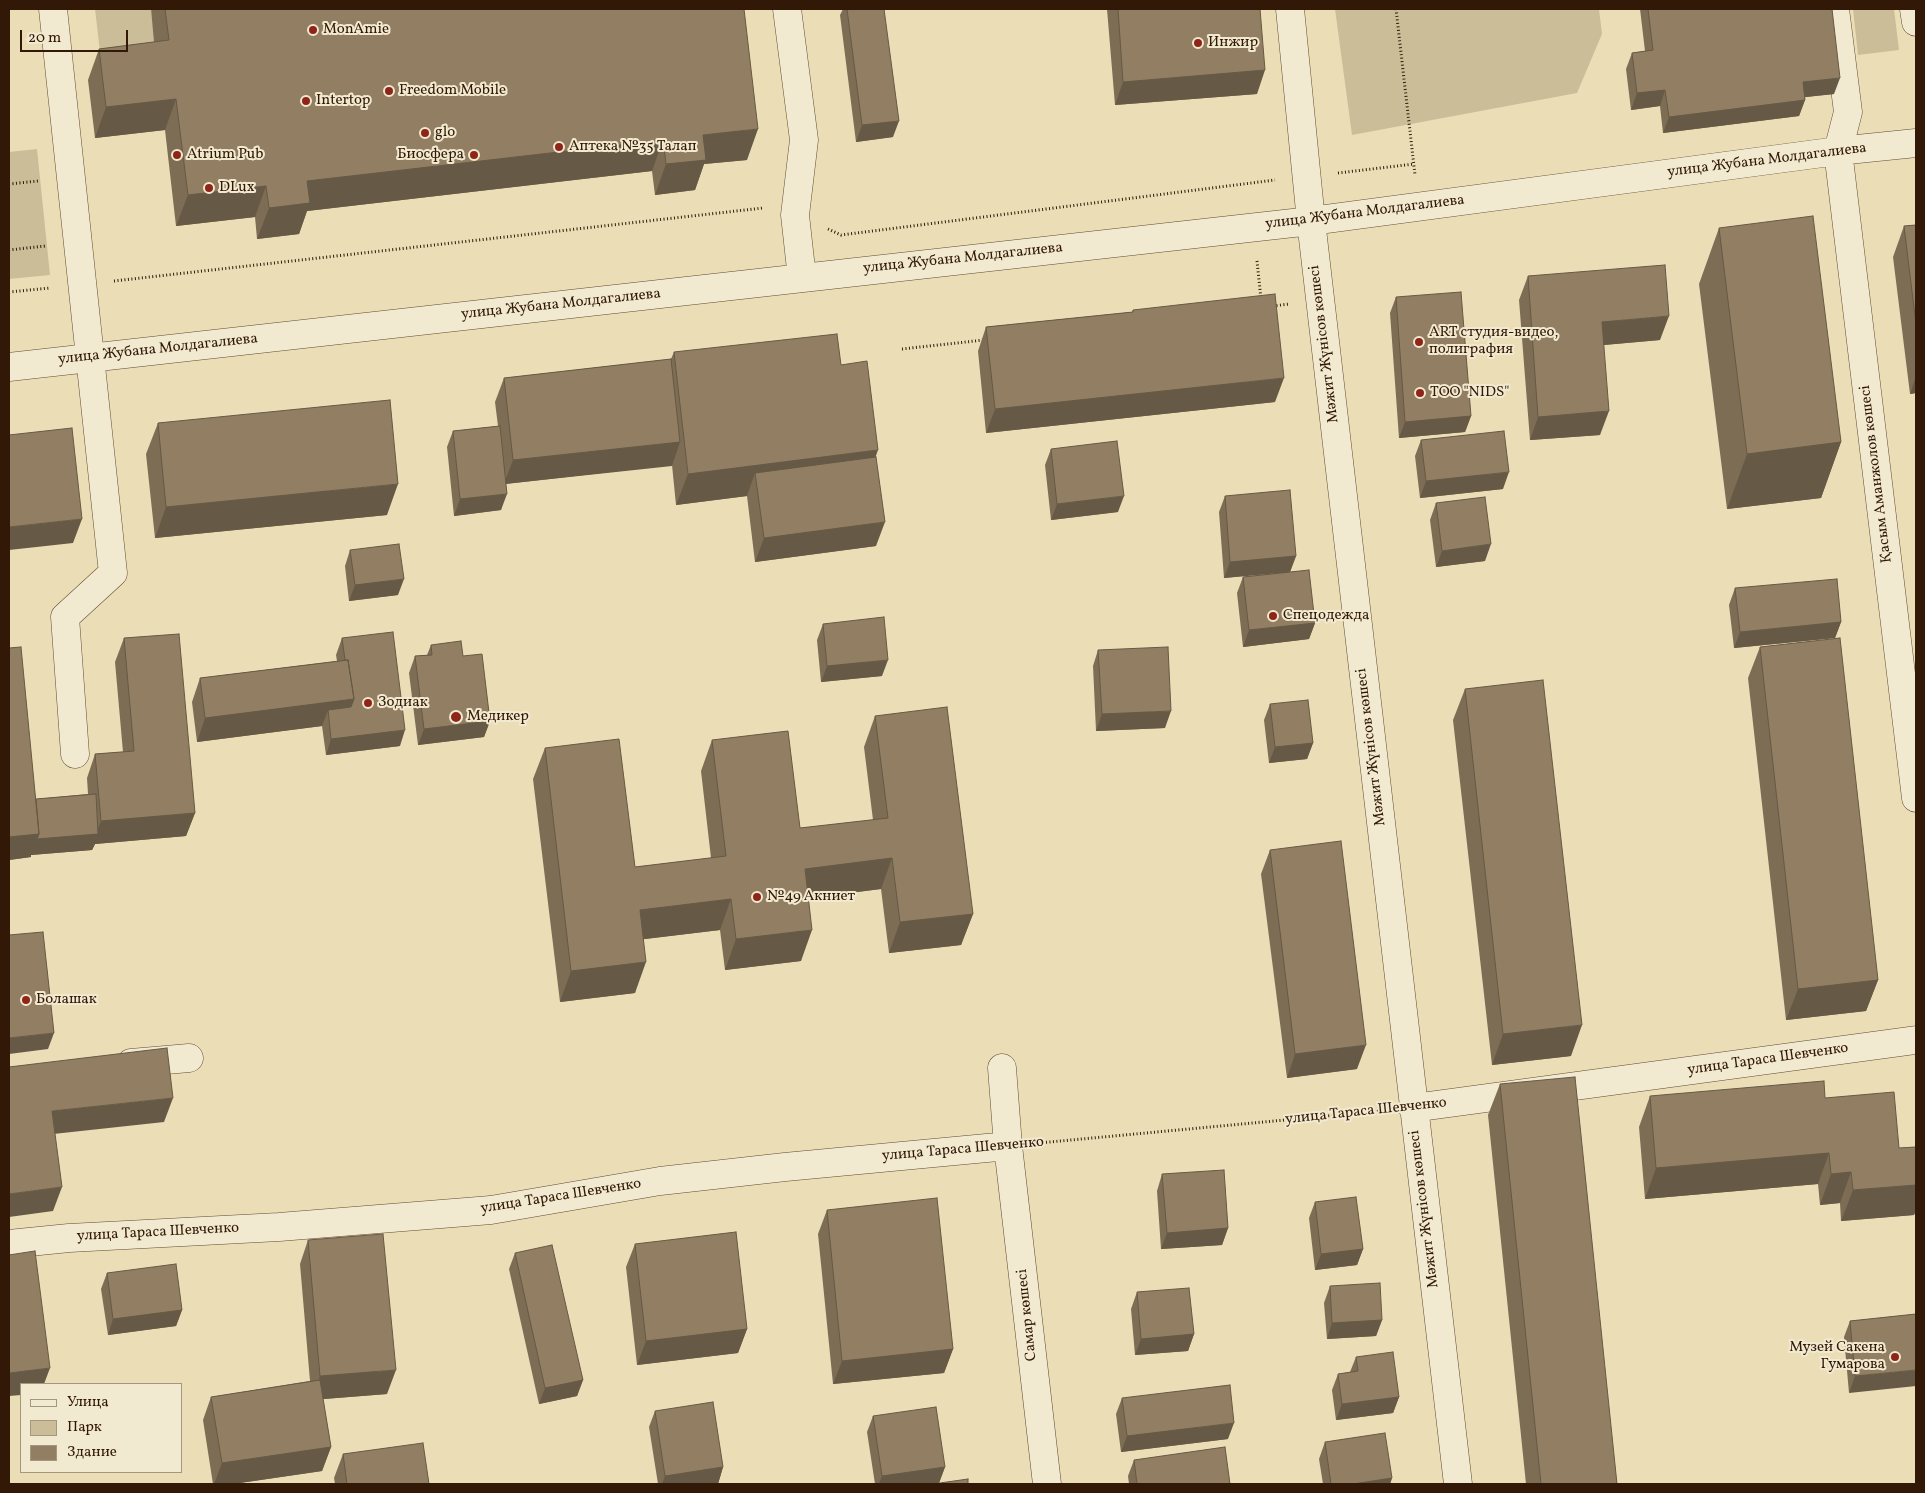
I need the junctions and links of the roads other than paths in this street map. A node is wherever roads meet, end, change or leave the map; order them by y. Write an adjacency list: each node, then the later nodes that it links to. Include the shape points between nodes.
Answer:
1 (53, 9): 11 (street)
2 (787, 9): 10 (street, via 804,140 795,215)
3 (1290, 9): 9 (street, Мәжит Жүнісов көшесі)
4 (1835, 9): 8 (street, via 1848,112)
5 (1914, 9): 6 (street)
6 (1916, 22)
7 (1916, 143): 8 (street, улица Жубана Молдагалиева)
8 (1838, 151): 9 (street, улица Жубана Молдагалиева); 14 (street, Қасым Аманжолов көшесі)
9 (1311, 221): 10 (street, улица Жубана Молдагалиева); 19 (street, Мәжит Жүнісов көшесі)
10 (802, 278): 11 (street, улица Жубана Молдагалиева)
11 (91, 358): 12 (street, улица Жубана Молдагалиева); 13 (street, via 113,573 65,617)
12 (9, 367)
13 (75, 754)
14 (1916, 798)
15 (1916, 1040): 19 (street, улица Тараса Шевченко)
16 (189, 1058): 17 (street)
17 (104, 1066)
18 (1002, 1068): 20 (street, Самар көшесі)
19 (1413, 1108): 23 (street, Мәжит Жүнісов көшесі)
20 (1008, 1146): 21 (street, улица Тараса Шевченко, via 660,1181 490,1210); 22 (street, Самар көшесі)
21 (9, 1244)
22 (1047, 1484)
23 (1458, 1484)

